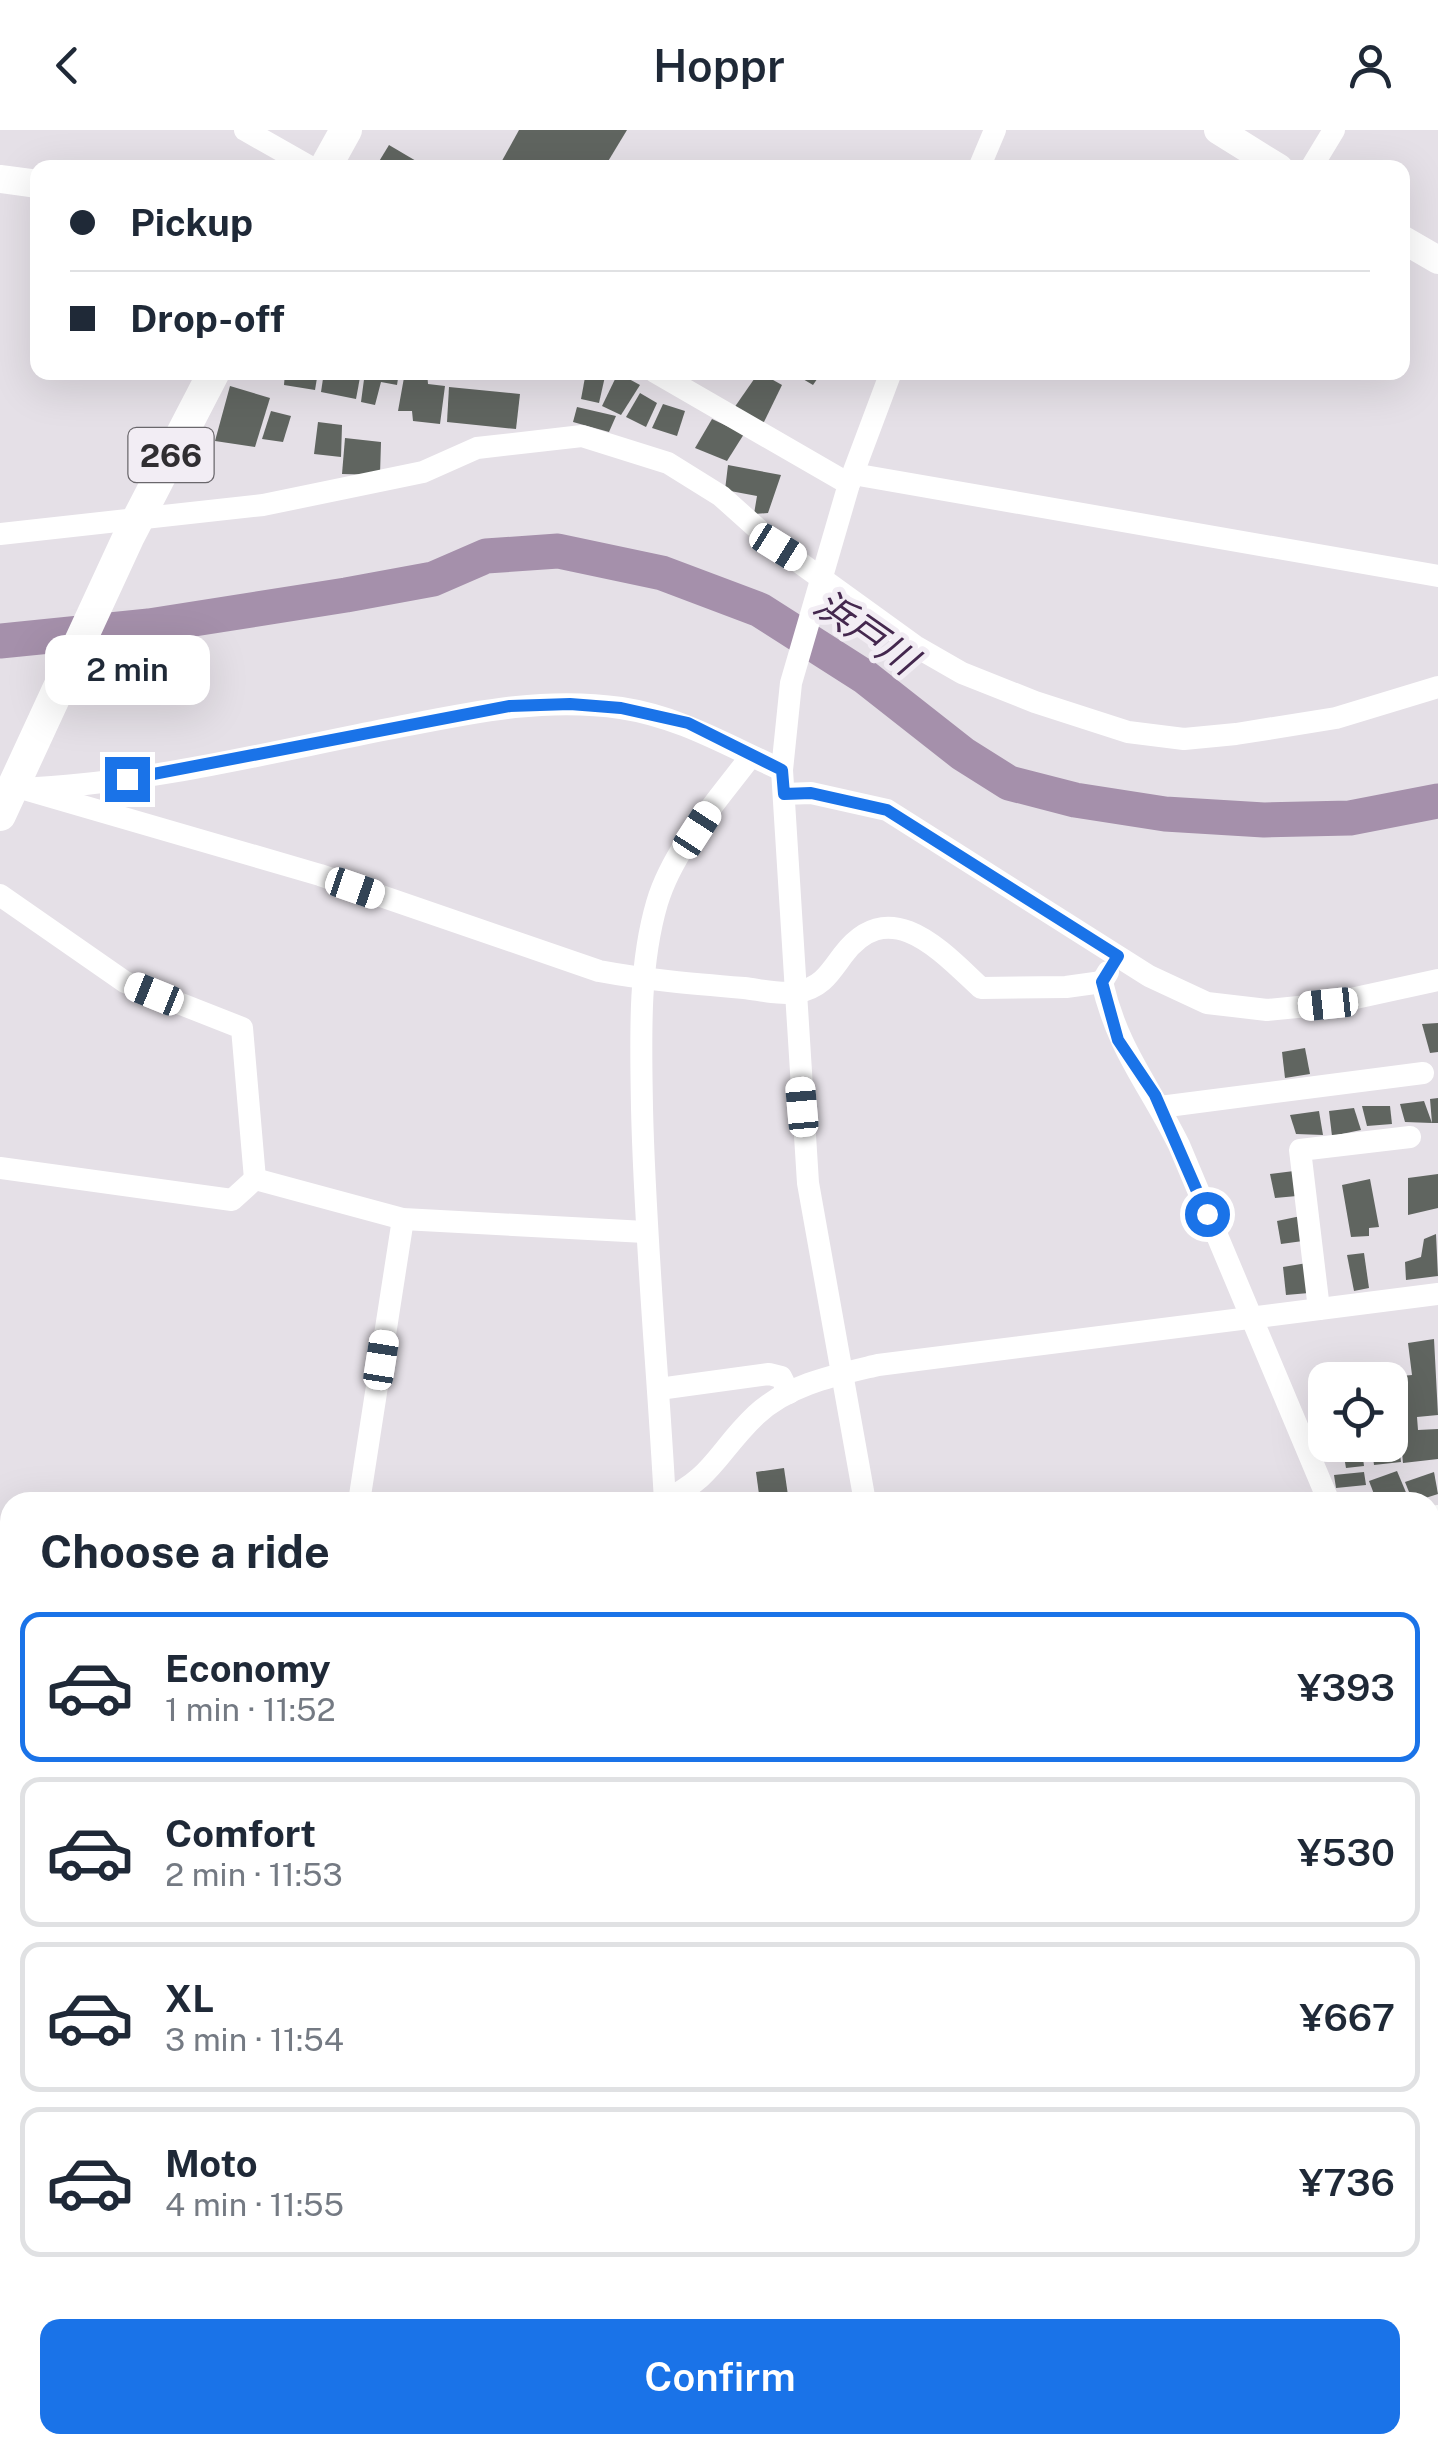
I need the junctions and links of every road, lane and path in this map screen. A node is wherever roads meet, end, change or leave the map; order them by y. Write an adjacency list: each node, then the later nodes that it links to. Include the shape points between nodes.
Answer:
1 (245, 130): 6 (street)
2 (346, 130): 7 (highway)
3 (995, 130): 8 (street)
4 (1218, 130): 9 (main road)
5 (1334, 130): 10 (street)
6 (298, 160)
7 (330, 160)
8 (982, 160)
9 (1266, 160)
10 (1316, 160)
11 (0, 179): 12 (main road)
12 (30, 183)
13 (1410, 244): 14 (main road)
14 (1438, 260)
15 (210, 380): 19 (highway, 266)
16 (670, 380): 18 (street)
17 (888, 380): 18 (street)
18 (851, 479): 21 (street); 22 (street)
19 (133, 529): 20 (street); 21 (street, via 423,472 478,448 582,436 668,463); 26 (highway, 266)
20 (0, 534)
21 (824, 576): 23 (street, via 962,673 1128,732 1184,739 1236,734 1336,718); 25 (street, via 791,683)
22 (1438, 576)
23 (1438, 687)
24 (751, 756): 25 (street); 26 (street, via 688,723 621,708 510,706 202,768); 30 (street, via 680,857 658,902)
25 (782, 770): 27 (street)
26 (11, 794): 30 (street, via 320,876 599,971)
27 (784, 794): 29 (street, via 811,793 887,810); 33 (street)
28 (0, 895): 38 (street, via 125,982 242,1028)
29 (1118, 956): 31 (street, via 1207,1003 1267,1010); 32 (street)
30 (645, 980): 33 (street); 40 (street)
31 (1438, 980)
32 (1102, 982): 33 (street, via 981,988 919,934 883,929 863,932 819,986); 35 (street, via 1118,1040)
33 (793, 993): 44 (street, via 808,1183)
34 (1423, 1073): 35 (street)
35 (1160, 1107): 43 (street)
36 (1410, 1137): 42 (street, via 1290,1151)
37 (0, 1168): 38 (street, via 232,1200)
38 (256, 1180): 39 (street)
39 (403, 1218): 40 (street); 47 (street)
40 (645, 1232): 45 (street)
41 (1438, 1294): 42 (street)
42 (1319, 1309): 43 (street)
43 (1248, 1317): 44 (street); 51 (street)
44 (843, 1373): 46 (street); 50 (street)
45 (659, 1389): 46 (street, via 768,1374 781,1377); 48 (street)
46 (789, 1393): 49 (street, via 760,1412)
47 (361, 1492)
48 (664, 1492)
49 (686, 1492)
50 (863, 1492)
51 (1326, 1492)

